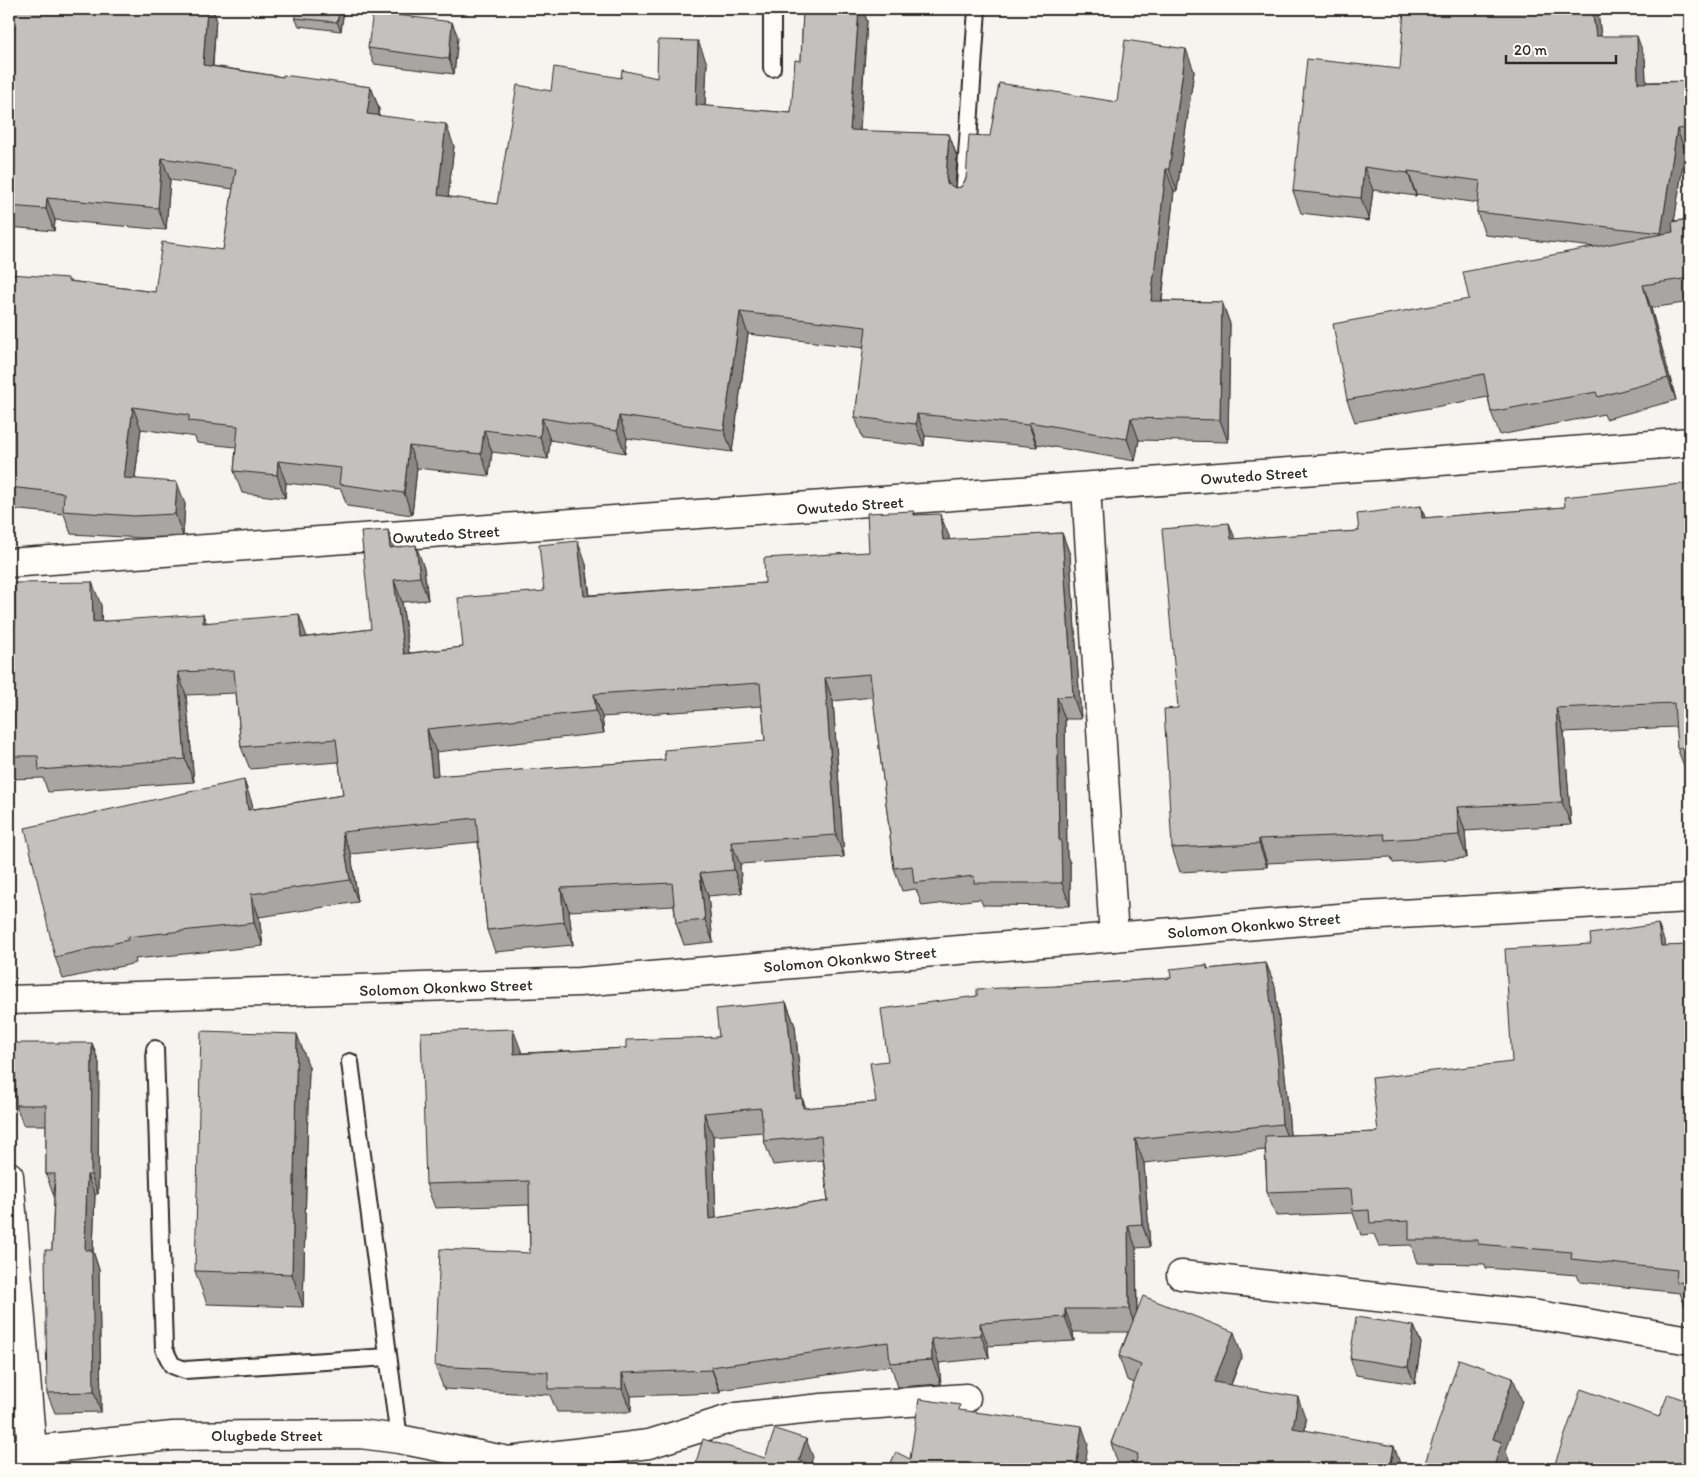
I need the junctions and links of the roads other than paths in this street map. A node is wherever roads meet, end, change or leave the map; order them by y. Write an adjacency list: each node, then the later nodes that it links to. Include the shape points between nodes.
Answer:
1 (772, 9): 3 (lane)
2 (977, 9): 4 (lane)
3 (772, 68)
4 (964, 200)
5 (1690, 442): 6 (street, Owutedo Street)
6 (1086, 488): 7 (street, Owutedo Street); 9 (street)
7 (9, 563)
8 (1690, 898): 9 (street, Solomon Okonkwo Street, via 1363,916)
9 (1114, 936): 10 (street, Solomon Okonkwo Street, via 579,982)
10 (9, 1000)
11 (155, 1049): 17 (lane, via 164,1349 172,1364 185,1370)
12 (350, 1062): 17 (lane)
13 (9, 1176): 15 (street)
14 (1181, 1275): 16 (street, via 1538,1315)
15 (15, 1313): 20 (street)
16 (1690, 1340)
17 (388, 1357): 19 (lane)
18 (966, 1398): 21 (street, Olugbede Street, via 736,1417 648,1444)
19 (399, 1439): 20 (street, Olugbede Street, via 360,1434 172,1436); 21 (street, Olugbede Street)
20 (27, 1458)
21 (516, 1465)

